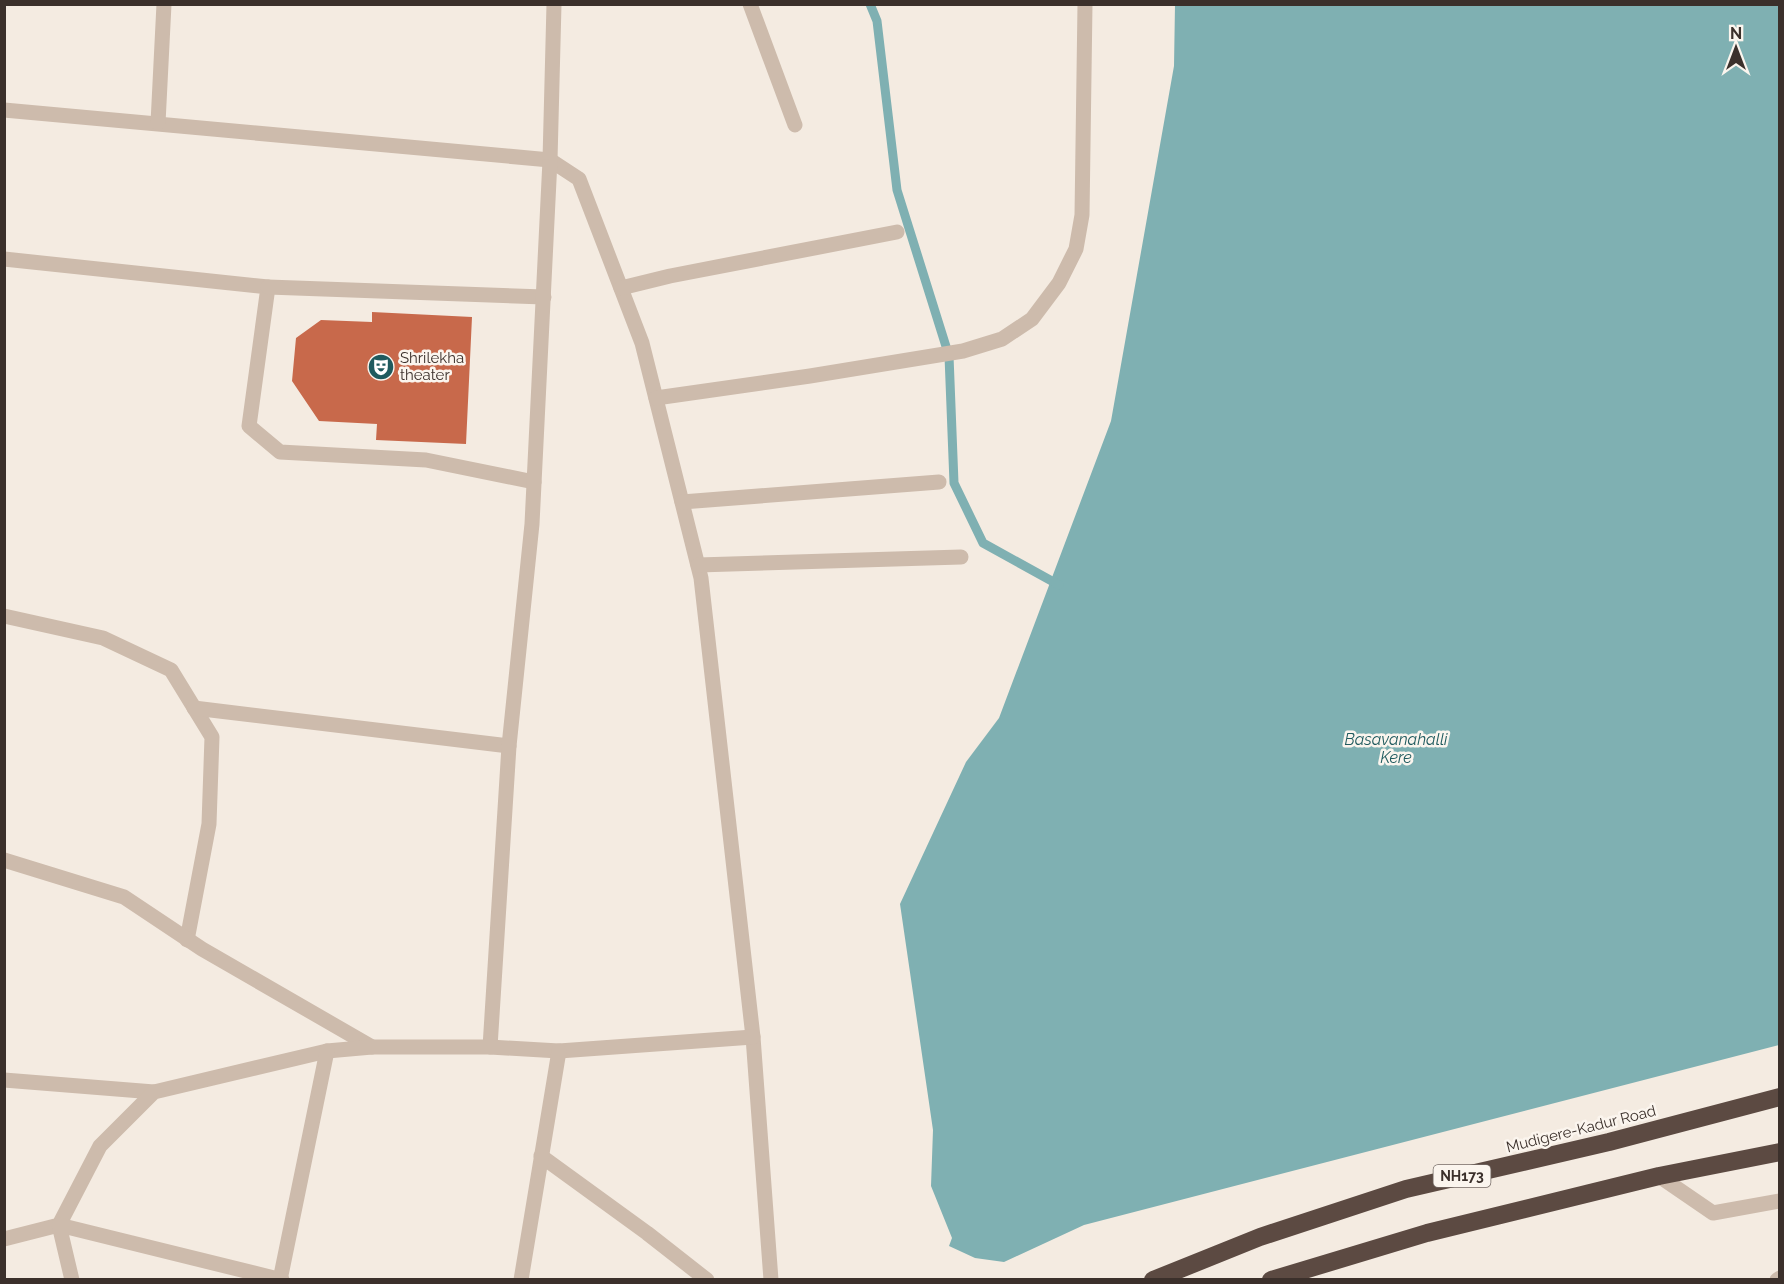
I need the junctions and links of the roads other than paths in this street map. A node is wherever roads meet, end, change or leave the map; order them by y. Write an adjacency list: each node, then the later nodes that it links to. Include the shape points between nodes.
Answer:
1 (164, 4): 6 (street)
2 (554, 4): 8 (street)
3 (750, 4): 7 (street)
4 (1084, 4): 14 (street, via 1082,215 1076,249 1059,283 1032,319 1002,339 963,351)
5 (4, 110): 6 (street)
6 (158, 123): 8 (street)
7 (795, 125)
8 (550, 160): 12 (street, via 579,178); 13 (street)
9 (897, 232): 12 (street)
10 (4, 259): 11 (street)
11 (268, 287): 13 (street); 15 (street, via 249,426 280,452 426,460)
12 (621, 288): 14 (street, via 642,343)
13 (544, 297): 15 (street)
14 (656, 398): 17 (street)
15 (534, 482): 22 (street)
16 (939, 482): 17 (street)
17 (682, 502): 19 (street)
18 (961, 557): 19 (street)
19 (698, 565): 25 (street)
20 (4, 616): 21 (street, via 103,638 171,670)
21 (194, 708): 22 (street); 24 (street, via 212,737 209,824)
22 (509, 746): 27 (street)
23 (4, 860): 24 (street, via 124,897)
24 (187, 939): 26 (street)
25 (753, 1037): 29 (street); 43 (street)
26 (372, 1047): 27 (street); 28 (street)
27 (490, 1047): 29 (street)
28 (327, 1051): 31 (street); 39 (street)
29 (559, 1051): 34 (street)
30 (4, 1080): 31 (street)
31 (154, 1092): 37 (street, via 100,1146)
32 (1779, 1097): 44 (highway, Mudigere-Kadur Road / NH173, via 1406,1189 1260,1237)
33 (1779, 1152): 35 (highway)
34 (541, 1156): 41 (street); 42 (street)
35 (1659, 1176): 36 (street, via 1713,1213); 45 (highway, via 1427,1233)
36 (1779, 1201)
37 (59, 1225): 38 (street); 39 (street); 40 (street)
38 (4, 1239)
39 (281, 1279)
40 (72, 1280)
41 (521, 1280)
42 (707, 1280)
43 (771, 1280)
44 (1153, 1280)
45 (1272, 1280)

